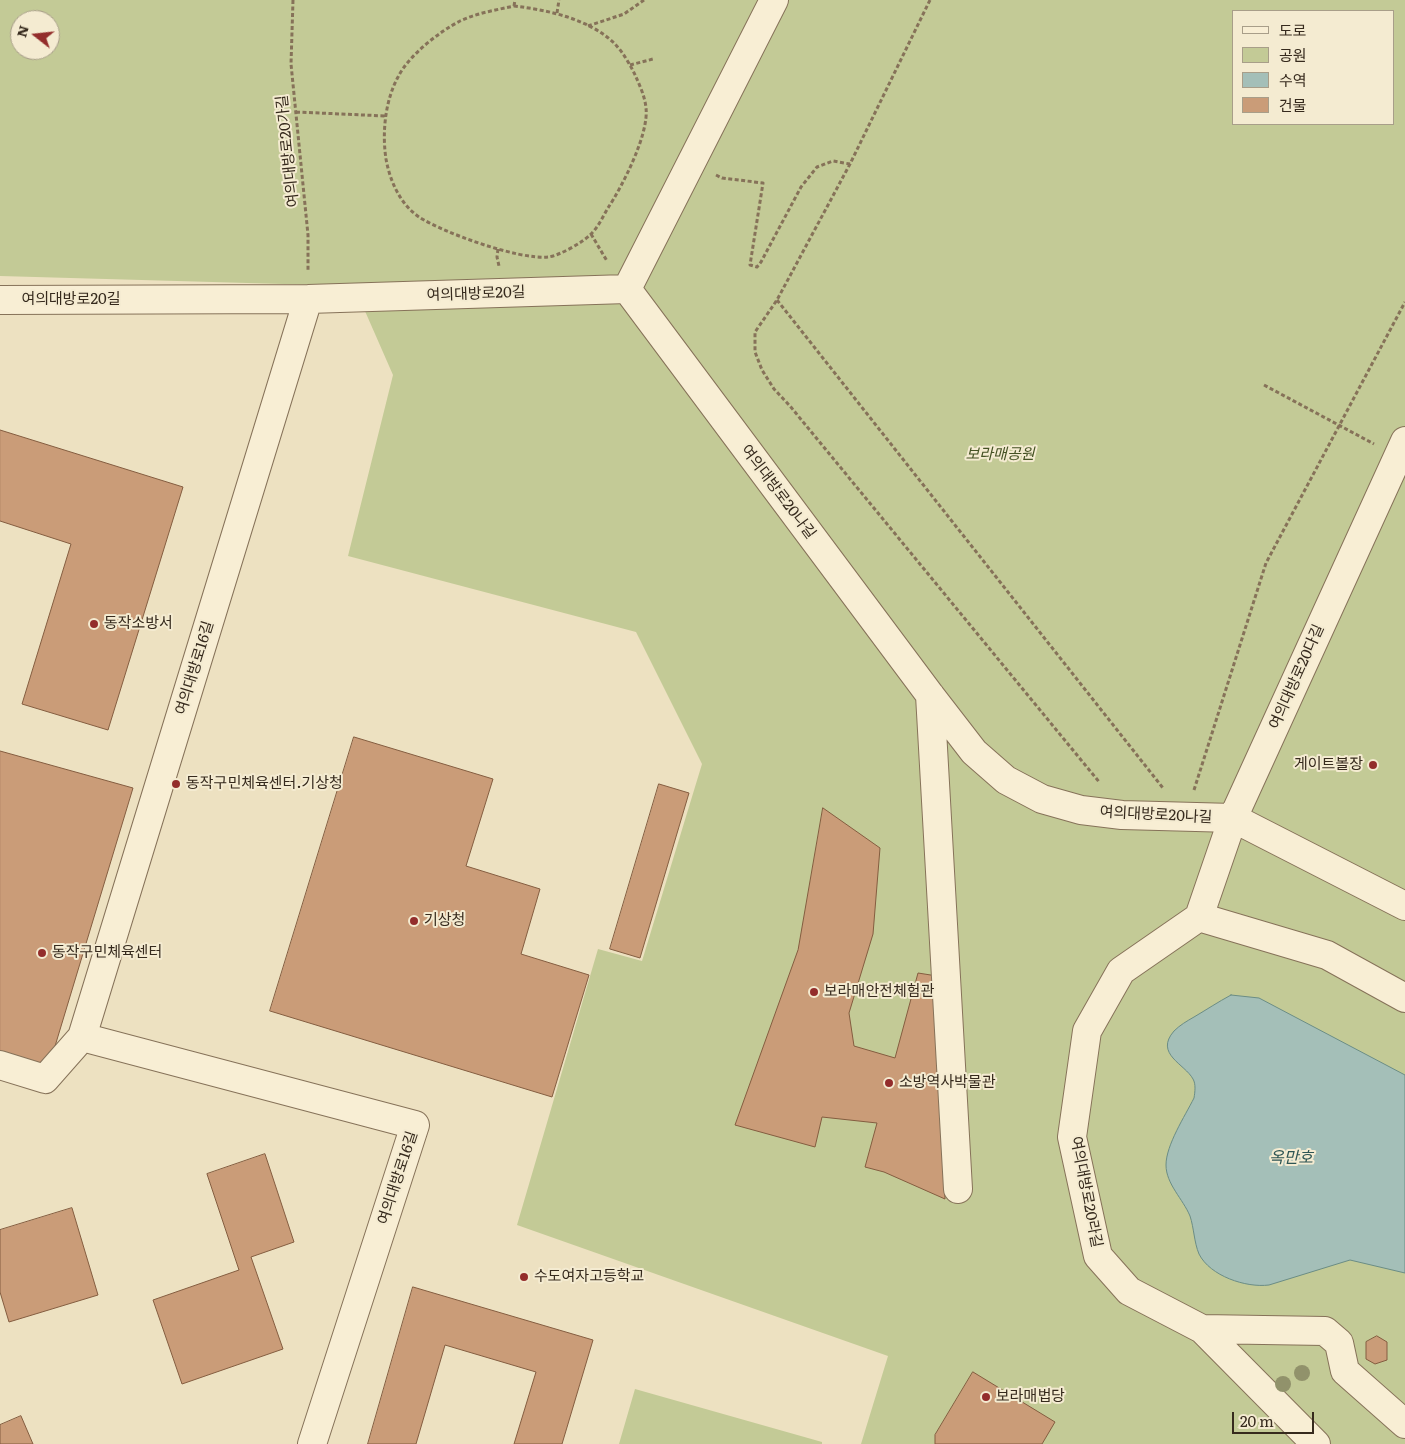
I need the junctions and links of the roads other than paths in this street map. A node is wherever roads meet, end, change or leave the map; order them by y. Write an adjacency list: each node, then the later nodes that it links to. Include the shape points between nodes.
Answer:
1 (774, 0): 2 (street)
2 (626, 289): 3 (street, 여의대방로20길); 6 (street, 여의대방로20나길)
3 (308, 299): 4 (street, 여의대방로20길); 11 (street, 여의대방로16길)
4 (0, 300)
5 (1401, 449): 7 (street, 여의대방로20다길)
6 (930, 695): 7 (street, 여의대방로20나길, via 974,752 1006,780 1042,799 1081,810); 13 (street)
7 (1233, 818): 8 (street, 여의대방로20나길); 9 (street, 여의대방로20다길)
8 (1405, 906)
9 (1199, 917): 10 (street, via 1327,955); 14 (street, 여의대방로20라길, via 1121,971 1088,1031 1072,1137 1098,1256 1129,1291)
10 (1405, 998)
11 (82, 1037): 12 (street, 여의대방로16길, via 46,1079); 16 (street, 여의대방로16길, via 415,1125)
12 (0, 1065)
13 (958, 1189)
14 (1202, 1329): 15 (street, via 1325,1331 1338,1343 1345,1371); 17 (street, 여의대방로20라길)
15 (1405, 1424)
16 (312, 1444)
17 (1316, 1444)

